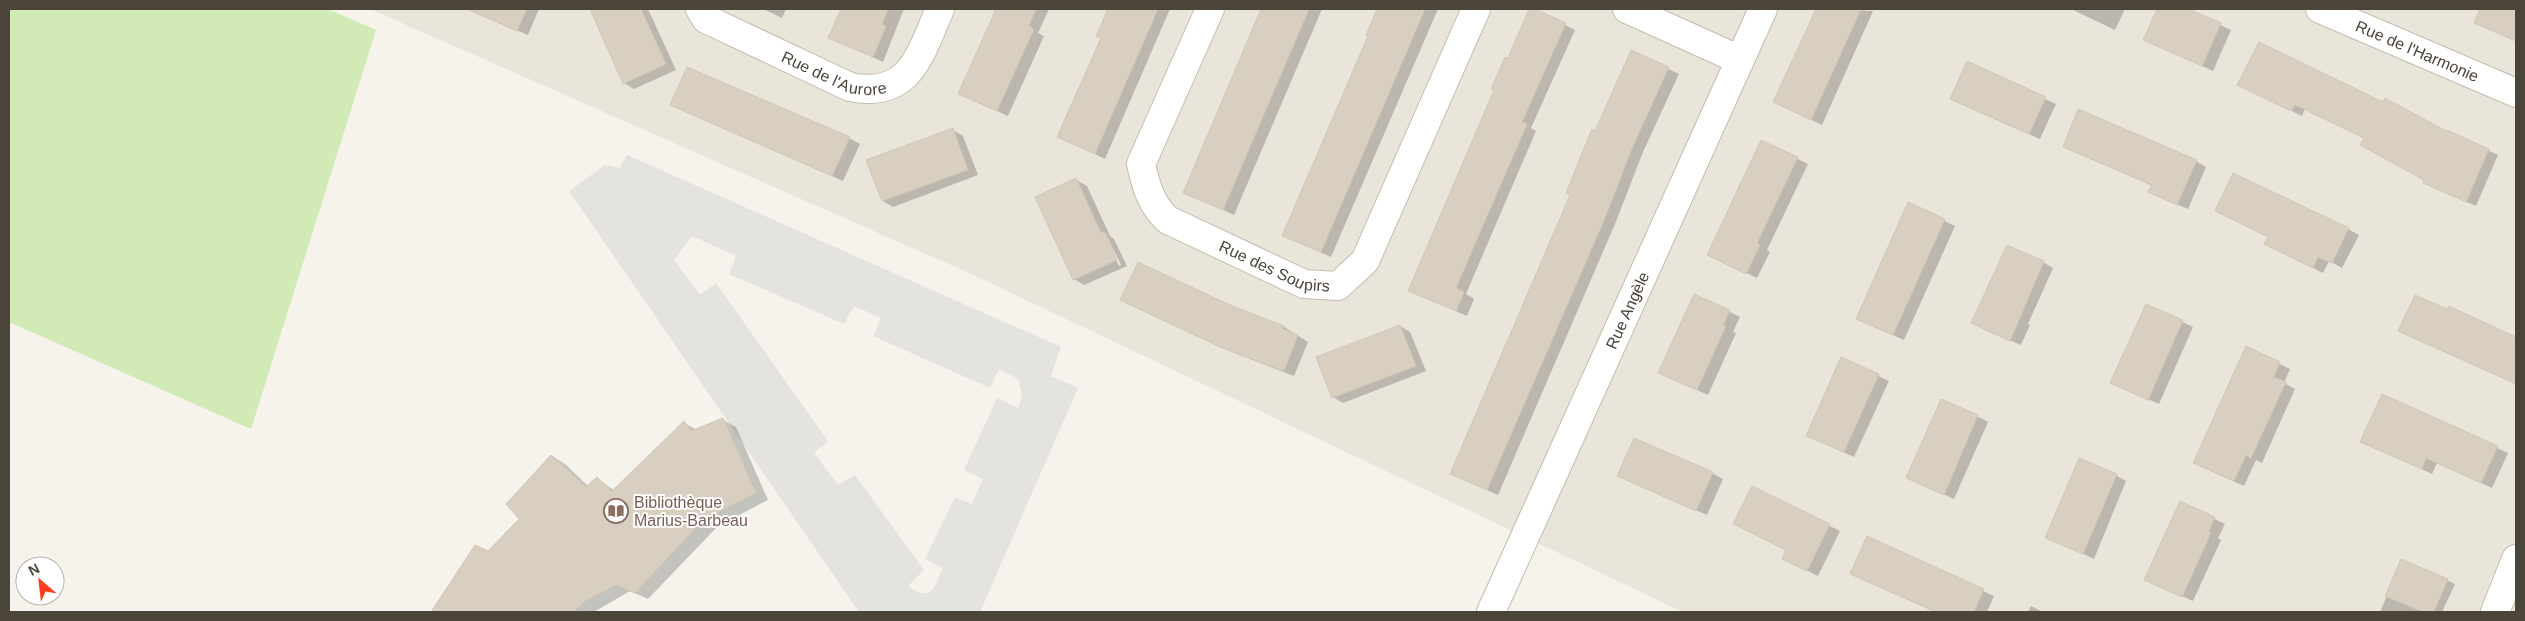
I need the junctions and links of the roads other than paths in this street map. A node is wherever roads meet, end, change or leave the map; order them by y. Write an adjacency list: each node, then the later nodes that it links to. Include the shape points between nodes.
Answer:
1 (700, 9): 2 (street, Rue de l'Aurore, via 706,19 850,87 866,90 896,83 913,69)
2 (940, 9)
3 (1210, 9): 4 (street, Rue des Soupirs, via 1141,164 1147,191 1168,220 1304,284 1338,286 1365,262)
4 (1476, 9)
5 (1627, 9): 8 (street)
6 (1763, 9): 8 (street, Rue Angèle)
7 (2320, 9): 9 (street, Rue de l'Harmonie)
8 (1740, 60): 11 (street, Rue Angèle)
9 (2516, 93)
10 (2516, 559): 12 (street)
11 (1491, 612)
12 (2495, 612)

